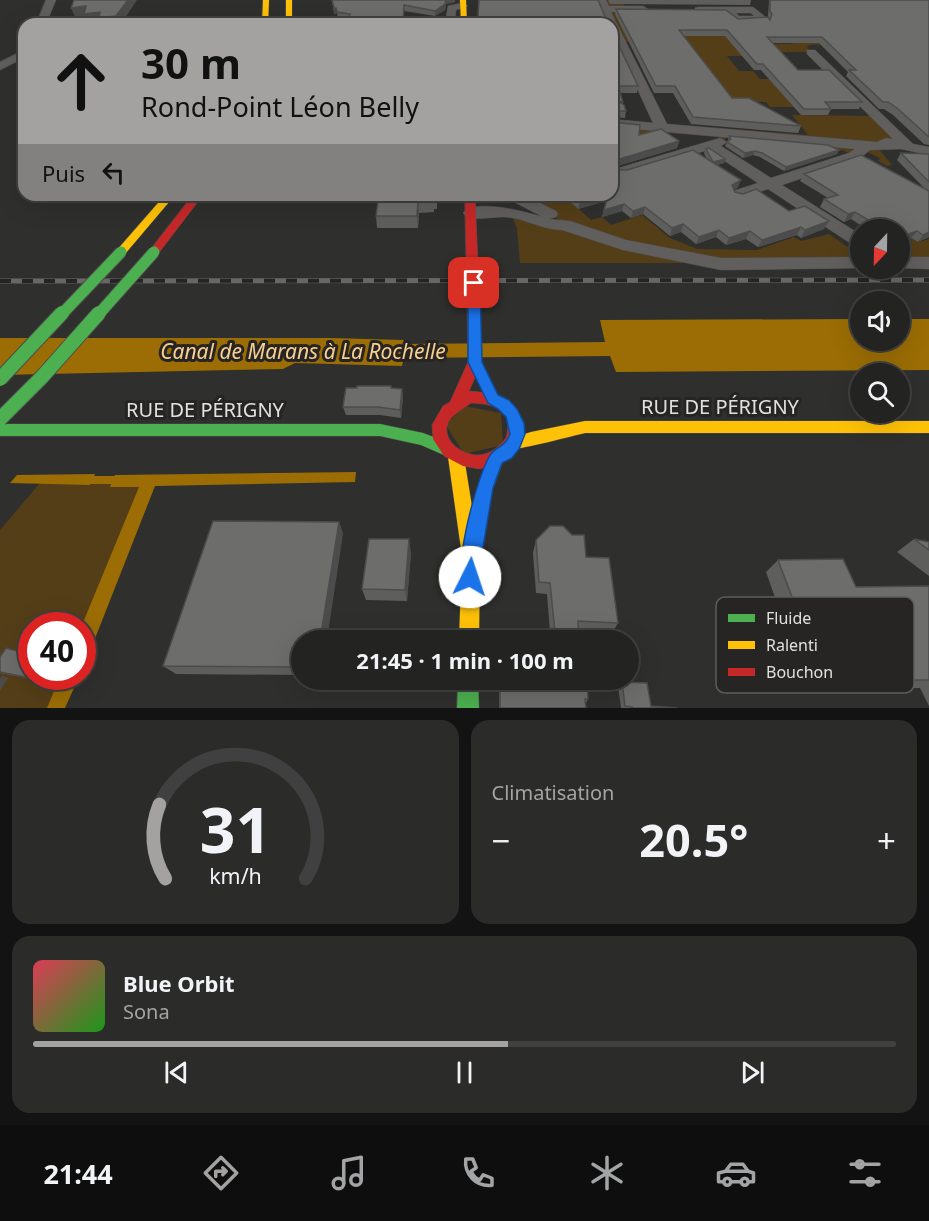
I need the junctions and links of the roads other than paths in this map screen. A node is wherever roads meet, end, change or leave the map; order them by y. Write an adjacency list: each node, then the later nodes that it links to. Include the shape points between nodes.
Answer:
1 (51, 0): 9 (street)
2 (266, 0): 10 (main road)
3 (288, 0): 11 (main road)
4 (463, 3): 12 (street, via 451,8); 13 (main road)
5 (604, 5): 6 (street)
6 (649, 9)
7 (682, 10): 8 (street)
8 (728, 10)
9 (44, 18)
10 (265, 18)
11 (289, 18)
12 (450, 18)
13 (464, 18)
14 (618, 34): 19 (street)
15 (811, 52): 23 (street)
16 (18, 57): 17 (street)
17 (0, 68)
18 (618, 123): 19 (street)
19 (663, 126): 20 (street)
20 (724, 130): 21 (street, via 725,140); 22 (street); 23 (street, via 882,141)
21 (709, 145): 25 (street); 26 (street)
22 (861, 145): 23 (street); 26 (street, via 863,150 859,154)
23 (904, 147): 24 (street)
24 (929, 151)
25 (620, 172)
26 (769, 184): 27 (street); 34 (street)
27 (739, 194)
28 (165, 201): 39 (main road, bridge)
29 (193, 201): 43 (main road, bridge, via 154,252)
30 (470, 201): 32 (main road)
31 (524, 201): 33 (street)
32 (471, 213): 33 (street, via 508,212); 38 (main road)
33 (564, 225): 35 (street, via 623,245 721,264)
34 (850, 235)
35 (850, 263)
36 (910, 263): 37 (street)
37 (929, 263)
38 (475, 362): 40 (main road); 41 (main road)
39 (0, 380)
40 (493, 399): 41 (main road, via 469,397); 47 (main road, via 504,405 517,423)
41 (457, 401): 42 (main road)
42 (441, 417): 46 (main road, RUE DE PÉRIGNY); 48 (main road, via 440,439)
43 (0, 419)
44 (929, 427): 47 (main road, RUE DE PÉRIGNY, via 585,427)
45 (0, 430): 46 (main road, RUE DE PÉRIGNY)
46 (380, 430): 48 (main road, RUE DE PÉRIGNY, via 423,439)
47 (514, 444): 49 (main road)
48 (451, 453): 49 (main road, via 482,463); 50 (main road)
49 (496, 459): 50 (main road, via 485,488)
50 (471, 556): 51 (main road)
51 (469, 630)
52 (468, 690): 53 (main road)
53 (468, 708)

